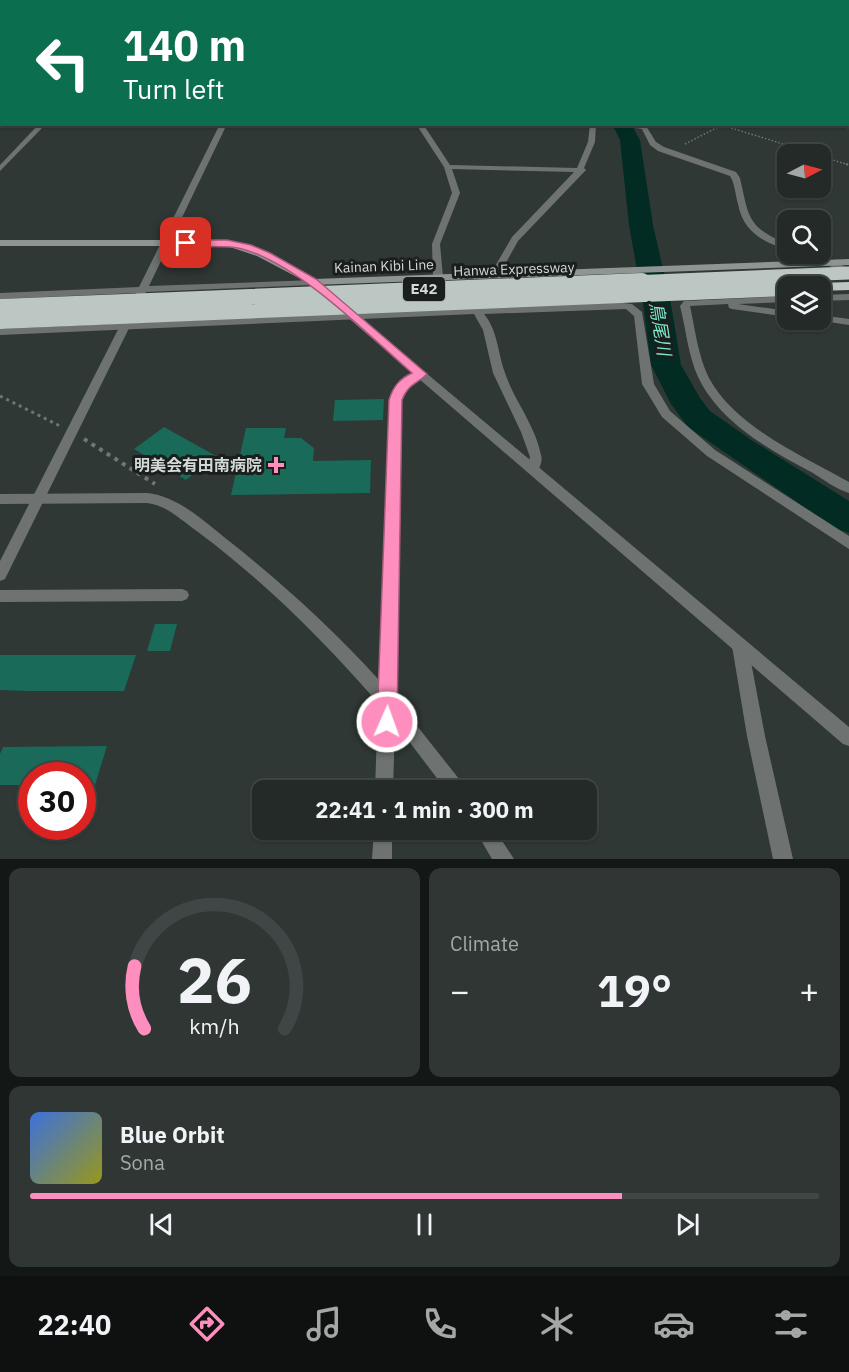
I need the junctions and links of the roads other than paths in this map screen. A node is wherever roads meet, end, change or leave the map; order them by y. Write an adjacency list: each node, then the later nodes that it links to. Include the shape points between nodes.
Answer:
1 (41, 126): 7 (street)
2 (223, 126): 10 (street)
3 (420, 126): 6 (street)
4 (593, 126): 8 (street)
5 (631, 126): 11 (street, via 648,130 656,146 733,174 752,230)
6 (448, 167): 8 (street); 19 (street, via 456,193 436,244)
7 (0, 169)
8 (582, 170): 17 (street, via 515,239)
9 (0, 243): 10 (main road, Kainan Kibi Line)
10 (166, 243): 20 (main road, Kainan Kibi Line, via 227,243 247,247); 24 (street)
11 (777, 243)
12 (831, 262): 13 (main road, Kainan Kibi Line)
13 (849, 262)
14 (831, 263): 16 (street)
15 (777, 264): 17 (main road, Kainan Kibi Line)
16 (849, 272): 30 (highway, Hanwa Expressway / E42, bridge)
17 (495, 275): 18 (main road, Kainan Kibi Line)
18 (464, 276): 19 (main road, Kainan Kibi Line); 31 (street, via 469,304)
19 (438, 277): 20 (main road, Kainan Kibi Line)
20 (312, 282): 24 (street); 33 (street)
21 (849, 286): 22 (highway)
22 (831, 287)
23 (777, 288): 36 (highway, Hanwa Expressway / E42, bridge)
24 (143, 290): 25 (street); 37 (street)
25 (0, 296)
26 (849, 297): 27 (street)
27 (831, 298)
28 (777, 299): 29 (street)
29 (706, 301): 32 (street); 41 (street, via 686,306 703,375 717,397 750,429)
30 (0, 307)
31 (477, 311): 33 (street); 40 (street, via 488,330 499,373 536,457); 44 (street, via 614,305 634,309 639,315 648,384 666,414 711,453)
32 (777, 312)
33 (353, 316): 37 (street); 39 (street)
34 (831, 318): 35 (street)
35 (849, 319)
36 (0, 321)
37 (125, 327): 38 (street); 42 (street)
38 (0, 332)
39 (421, 374): 40 (street); 49 (street, via 408,380 396,400)
40 (533, 469): 48 (street)
41 (849, 488)
42 (38, 498): 43 (street); 45 (street); 49 (street, via 147,498 171,505 267,578)
43 (0, 499)
44 (849, 543)
45 (0, 575)
46 (182, 595): 47 (street)
47 (0, 596)
48 (740, 646): 50 (street); 57 (street)
49 (388, 699): 51 (street); 52 (street)
50 (849, 738)
51 (384, 780)
52 (449, 780)
53 (383, 840): 55 (street)
54 (491, 840): 56 (street)
55 (382, 859)
56 (504, 859)
57 (783, 859)

